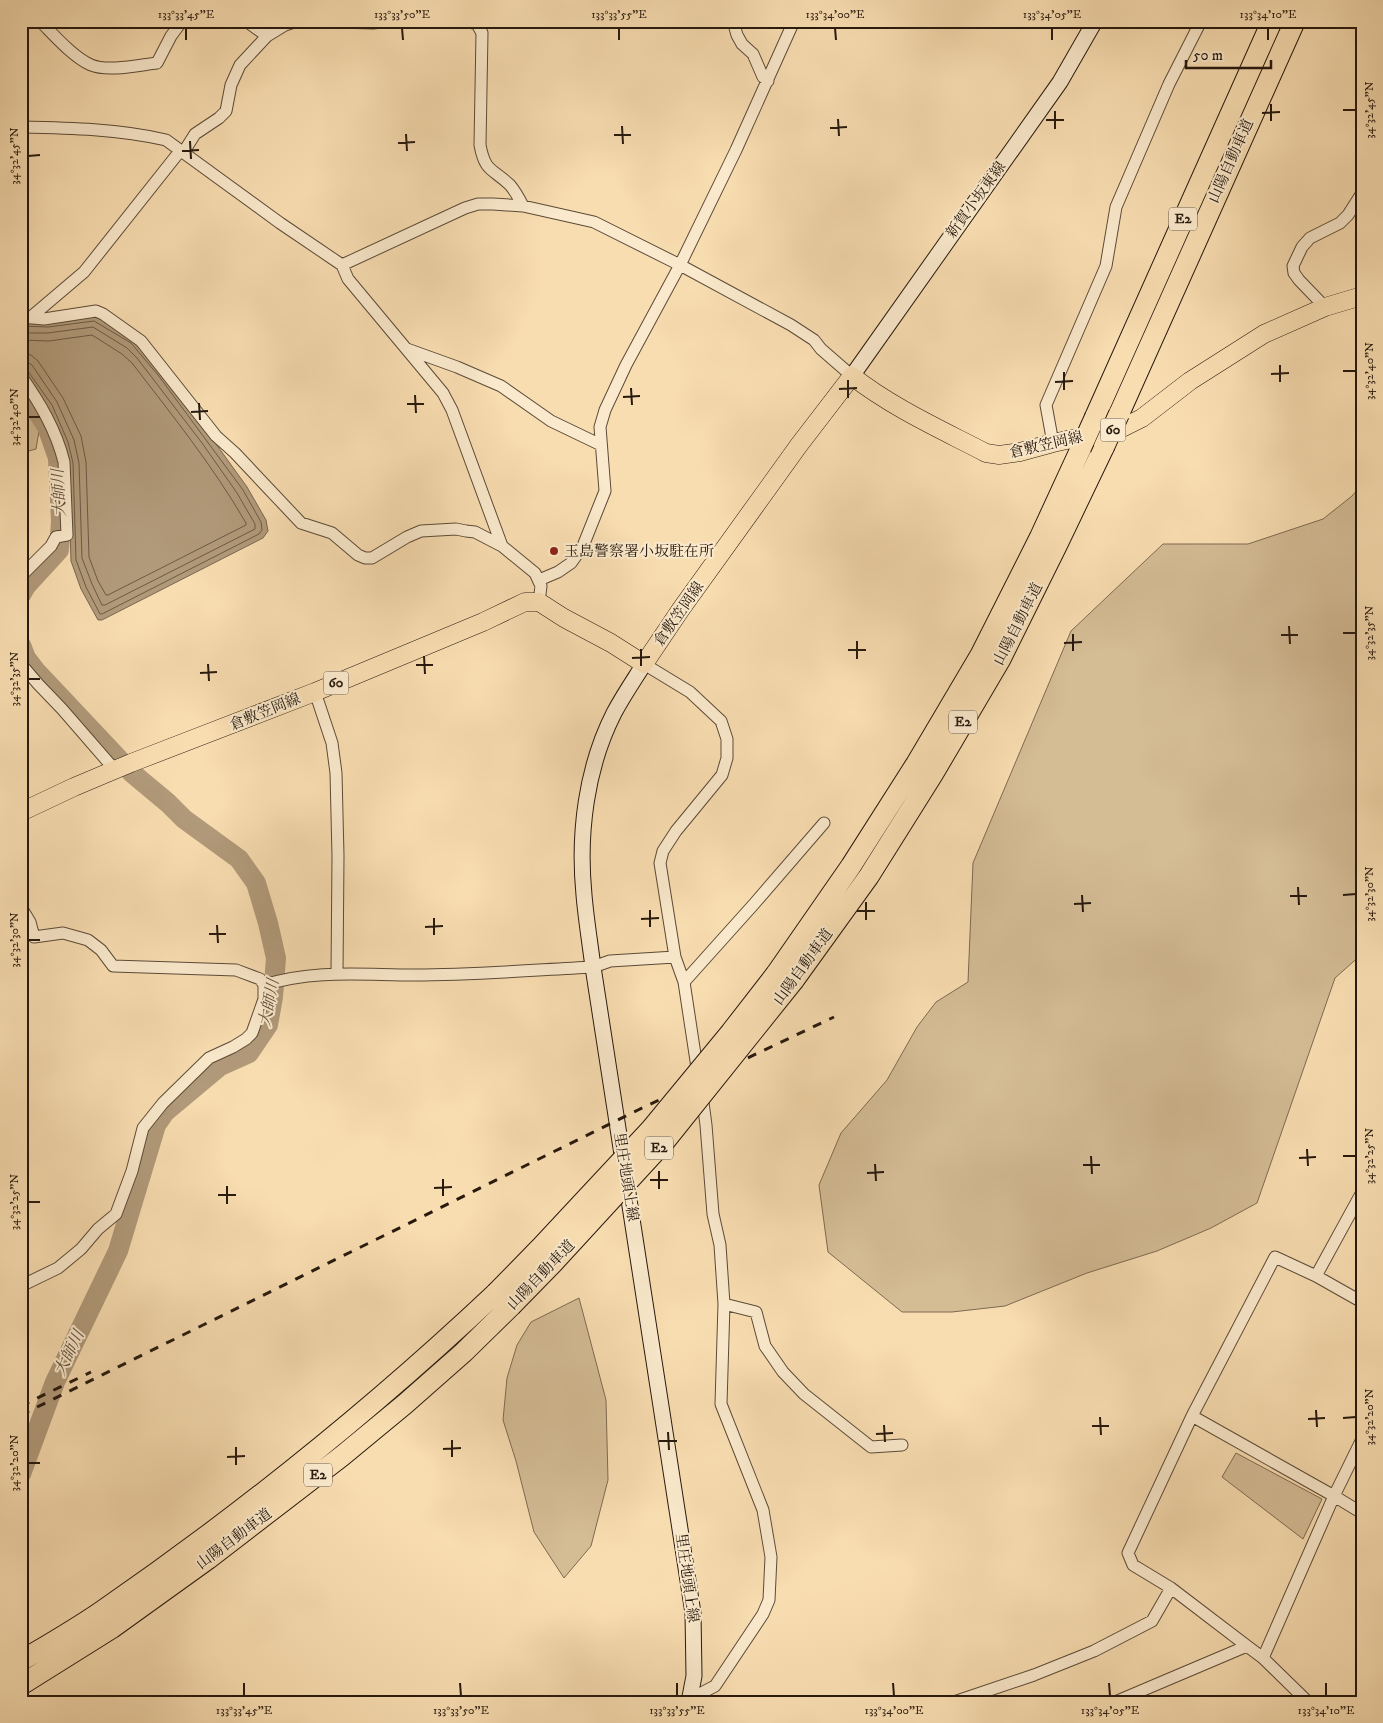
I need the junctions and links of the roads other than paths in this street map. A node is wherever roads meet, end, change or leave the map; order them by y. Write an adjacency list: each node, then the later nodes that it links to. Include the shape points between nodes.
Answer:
1 (40, 21): 2 (street, via 82,60 102,67 157,63)
2 (182, 21)
3 (246, 21): 14 (street)
4 (297, 21): 14 (street)
5 (302, 21): 6 (street)
6 (390, 21)
7 (465, 21): 19 (street, via 477,24 482,33 482,159 491,171 509,184)
8 (733, 21): 15 (street, via 742,44 753,54)
9 (794, 21): 15 (street)
10 (1095, 21): 27 (main road, 新賀小坂東線, via 1060,82)
11 (1201, 21): 28 (street, via 1168,84 1116,207 1106,266 1046,404)
12 (1272, 21): 44 (highway, 山陽自動車道 / E2, bridge, via 1040,537 976,662)
13 (1295, 21): 44 (highway, 山陽自動車道 / E2, bridge, via 1104,447 1000,660 868,876)
14 (267, 36): 17 (street, via 240,65 231,85 226,111 195,134)
15 (768, 81): 20 (street)
16 (21, 127): 17 (street, via 146,135 166,140)
17 (182, 152): 21 (street); 24 (street, via 84,272)
18 (1362, 193): 23 (street, via 1340,223 1310,238 1293,266 1294,274)
19 (523, 206): 20 (street, via 594,222); 21 (street, via 478,204 465,208)
20 (680, 265): 27 (street, via 814,340); 29 (street, via 604,410 600,427)
21 (342, 266): 25 (street, via 348,279)
22 (1362, 296): 23 (main road, 倉敷笠岡線 / 60)
23 (1325, 307): 28 (main road, 倉敷笠岡線 / 60, via 1264,334 1190,381 1142,418 1122,428)
24 (26, 317): 30 (street, via 44,319 96,311 141,341 216,436 301,523 332,533 365,558 372,558 421,531 475,532)
25 (406, 349): 29 (street, via 500,386 551,421); 30 (street, via 437,385 452,410)
26 (21, 376): 31 (street, via 49,420 62,452 67,535 62,536)
27 (852, 376): 28 (main road, 倉敷笠岡線 / 60, via 872,392 986,453 1020,452); 35 (main road, 倉敷笠岡線, via 799,445)
28 (1053, 442)
29 (601, 445): 32 (street, via 605,491 583,546 571,562)
30 (502, 546): 32 (street)
31 (21, 576)
32 (539, 580): 33 (street)
33 (539, 602): 35 (main road); 36 (main road, 倉敷笠岡線 / 60, via 525,602)
34 (21, 664): 37 (street)
35 (644, 664): 41 (street, via 690,692 721,721 727,739 727,758 722,775 676,831 663,851 660,863); 42 (main road, 里庄地頭上線, via 614,712 592,770 586,801 582,861)
36 (315, 692): 37 (main road, 倉敷笠岡線 / 60); 43 (street, via 332,743 336,773)
37 (121, 767): 38 (main road, 倉敷笠岡線 / 60)
38 (21, 812)
39 (824, 823): 45 (street)
40 (21, 907): 46 (street, via 34,937 63,933 88,940 113,966 236,970)
41 (676, 957): 42 (street, via 610,962); 45 (street)
42 (593, 967): 43 (street, via 416,975); 64 (main road, 里庄地頭上線, via 693,1613 695,1652)
43 (338, 973): 46 (street)
44 (785, 977): 58 (highway, 山陽自動車道 / E2, bridge, via 731,1032 651,1129 496,1292 406,1376 328,1442 198,1543); 58 (highway, 山陽自動車道 / E2, bridge, via 665,1141 511,1306 412,1398 342,1456 208,1559)
45 (684, 982): 51 (street, via 706,1125)
46 (269, 984): 49 (street, via 252,1032 246,1039 209,1058 143,1128 116,1214 58,1268)
47 (1362, 1192): 48 (street)
48 (1316, 1276): 50 (street); 52 (street, via 1275,1257)
49 (21, 1286)
50 (1362, 1302)
51 (724, 1304): 54 (street, via 756,1312 764,1346 804,1394 871,1447); 64 (street, via 721,1404 763,1510 771,1557 769,1600 759,1622 715,1686)
52 (1192, 1416): 55 (street); 57 (street, via 1128,1553 1132,1565)
53 (1362, 1439): 55 (street)
54 (902, 1445)
55 (1334, 1496): 56 (street); 60 (street)
56 (1362, 1513)
57 (1171, 1588): 59 (street); 63 (street, via 1152,1621 1094,1651)
58 (106, 1620): 61 (highway, 山陽自動車道 / E2); 62 (highway, 山陽自動車道 / E2)
59 (1247, 1646): 60 (street); 66 (street)
60 (1263, 1658): 67 (street)
61 (21, 1661)
62 (21, 1685)
63 (974, 1699): 65 (street)
64 (690, 1700)
65 (954, 1702)
66 (1115, 1702)
67 (1308, 1702)

